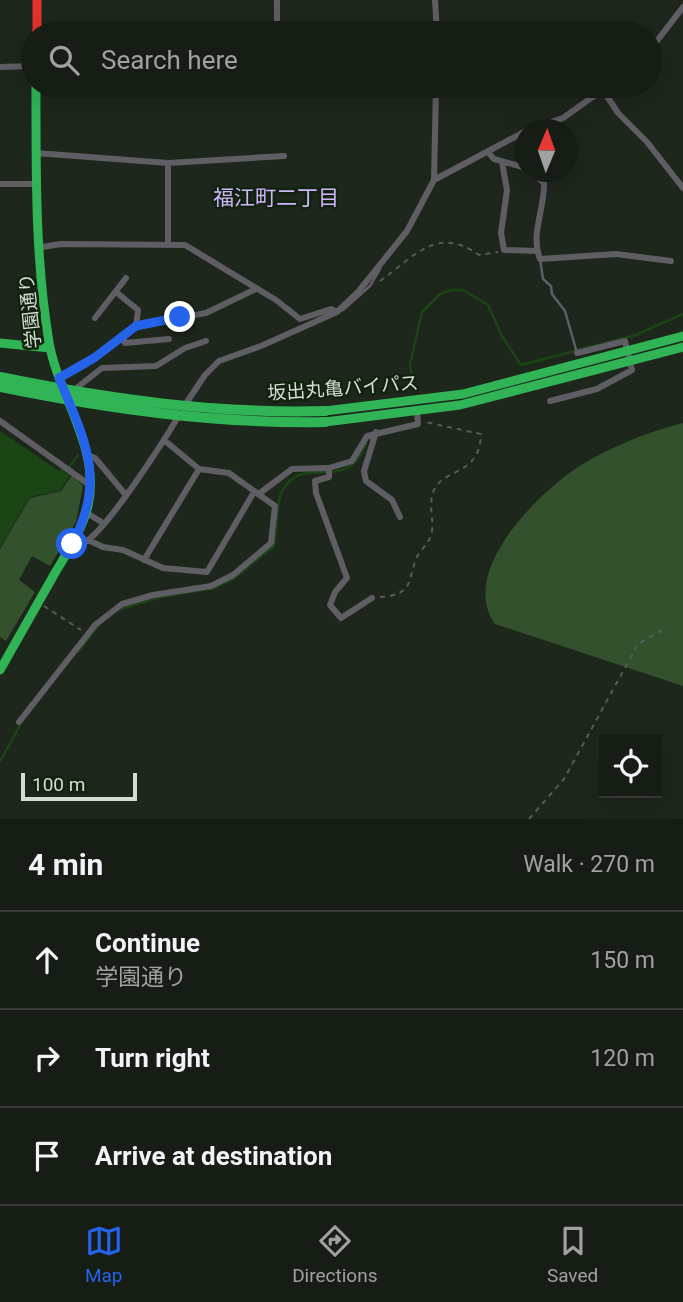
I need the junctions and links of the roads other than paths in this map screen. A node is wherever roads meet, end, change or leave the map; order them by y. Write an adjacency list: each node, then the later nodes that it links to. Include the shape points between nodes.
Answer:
1 (37, 0): 5 (main road)
2 (277, 0): 6 (street)
3 (435, 0): 7 (street)
4 (683, 7): 8 (street)
5 (37, 21)
6 (277, 21)
7 (436, 21)
8 (662, 34)
9 (21, 66): 10 (street)
10 (0, 67)
11 (36, 98): 18 (main road, 学園通り)
12 (436, 98): 23 (street)
13 (592, 98): 15 (street)
14 (611, 98): 27 (street, via 618,113)
15 (560, 119)
16 (515, 137): 17 (street)
17 (488, 152): 20 (street); 23 (street)
18 (36, 153): 21 (street); 26 (main road, 学園通り)
19 (284, 156): 21 (street)
20 (502, 162): 22 (street); 30 (street, via 507,190 500,233 504,250)
21 (168, 163): 28 (street)
22 (515, 166)
23 (434, 180): 31 (street, via 407,231)
24 (543, 182): 30 (street)
25 (0, 184): 26 (street)
26 (37, 184): 29 (main road, 学園通り)
27 (683, 188)
28 (168, 245): 29 (street); 35 (street, via 185,245)
29 (42, 247): 46 (main road, 学園通り)
30 (537, 251): 32 (street)
31 (387, 252): 37 (street); 37 (lane, via 370,286 345,310)
32 (540, 259): 33 (street, via 616,254); 47 (lane, via 543,279 565,311)
33 (671, 261)
34 (127, 278): 36 (street)
35 (256, 289): 37 (street, via 300,319); 39 (street, via 206,313)
36 (116, 292): 38 (street); 39 (street, via 138,310)
37 (338, 311): 58 (street, via 219,361)
38 (95, 318)
39 (136, 326): 40 (street)
40 (123, 335): 42 (street, via 125,344); 50 (street)
41 (683, 336): 48 (main road, 坂出丸亀バイパス)
42 (169, 339)
43 (206, 341): 52 (street, via 156,366 103,368)
44 (0, 343): 46 (main road)
45 (683, 347): 48 (main road, 坂出丸亀バイパス)
46 (50, 348): 50 (main road, 学園通り)
47 (576, 351): 48 (street, via 620,341 626,342)
48 (630, 355): 53 (street, via 629,373 597,389); 54 (main road, 坂出丸亀バイパス, via 463,394); 55 (main road, 坂出丸亀バイパス)
49 (0, 377): 54 (main road, 坂出丸亀バイパス, bridge, via 191,409)
50 (59, 378): 52 (main road, 学園通り)
51 (0, 387): 54 (main road, 坂出丸亀バイパス, bridge, via 167,418 250,423)
52 (66, 395): 59 (main road, 学園通り)
53 (550, 401)
54 (325, 416): 55 (main road, 坂出丸亀バイパス)
55 (418, 417): 57 (street)
56 (0, 421): 62 (street)
57 (376, 432): 61 (street, via 366,436 352,461); 66 (street, via 366,481 392,500)
58 (164, 440): 60 (street); 64 (street)
59 (90, 456): 62 (main road, 学園通り); 64 (street)
60 (199, 469): 63 (street, via 229,473); 70 (street)
61 (329, 470): 63 (street, via 292,469); 71 (street, via 329,477 315,481 316,494 347,578 330,605 341,618)
62 (91, 486): 65 (main road, 学園通り)
63 (257, 492): 70 (street, via 207,572 163,568); 73 (street, via 275,506 268,548 211,586 122,604 87,634)
64 (125, 494): 67 (street)
65 (87, 513): 67 (street); 69 (main road, 学園通り)
66 (400, 517)
67 (103, 523): 68 (street)
68 (88, 540): 69 (street); 70 (street)
69 (72, 544): 72 (main road, 学園通り)
70 (144, 559)
71 (372, 598)
72 (0, 670)
73 (19, 722)

